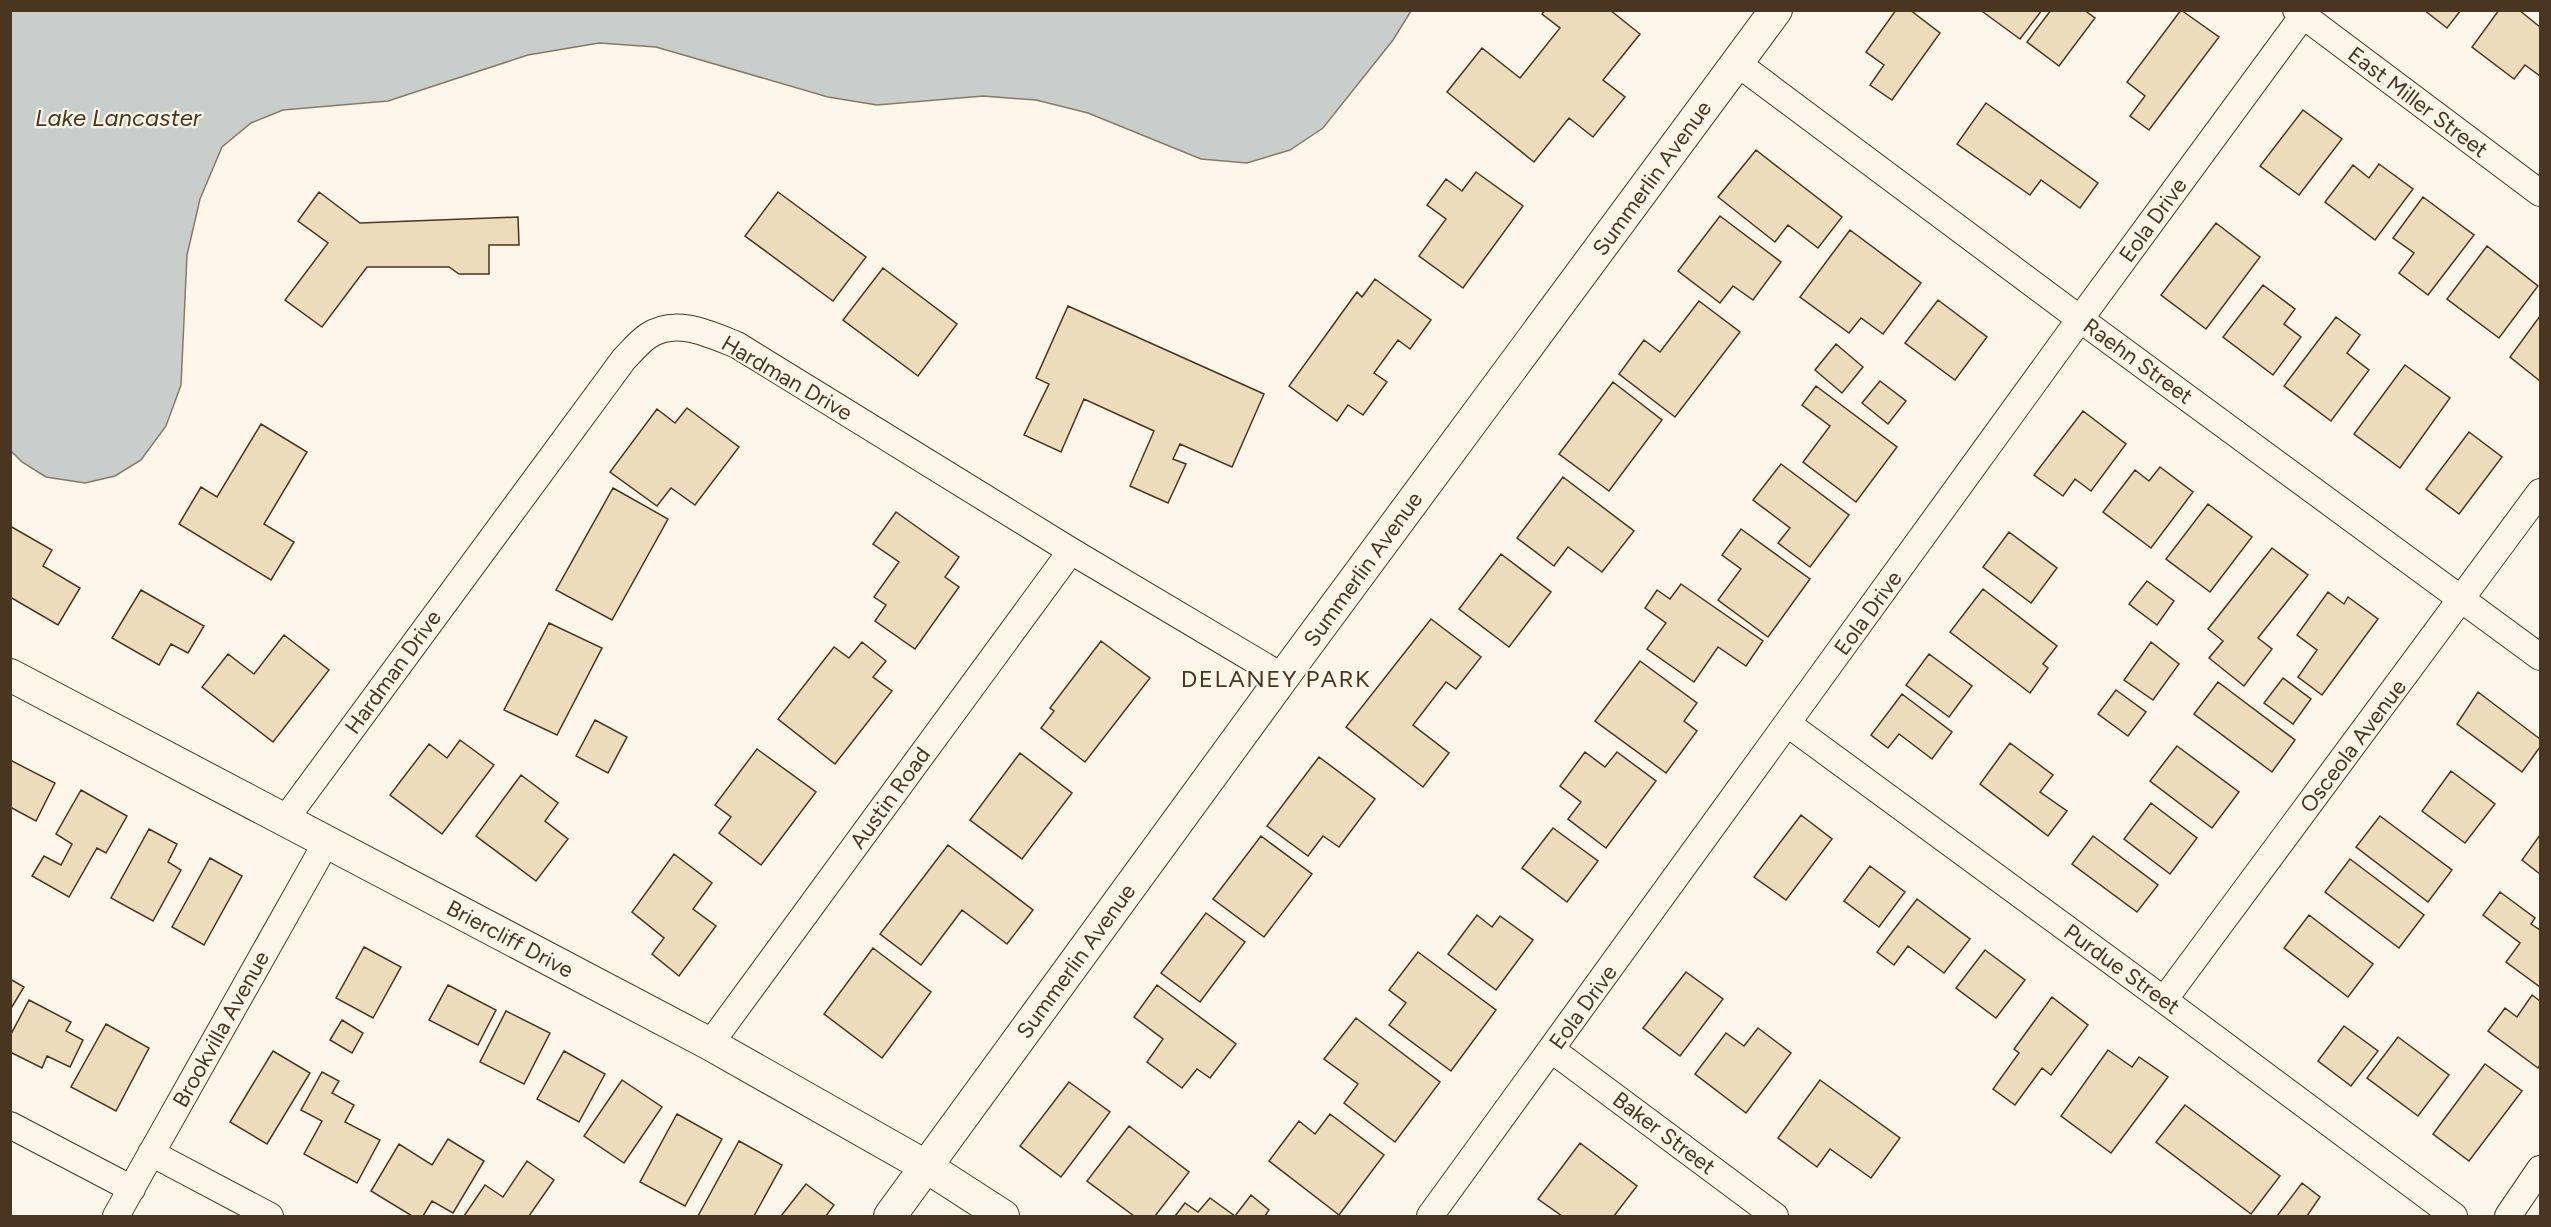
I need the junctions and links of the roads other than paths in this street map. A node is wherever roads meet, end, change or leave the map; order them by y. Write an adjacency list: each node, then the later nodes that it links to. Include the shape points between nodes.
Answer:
1 (1776, 10): 3 (street, Summerlin Avenue)
2 (2302, 12): 4 (street, East Miller Street); 5 (street, Eola Drive)
3 (1737, 63): 5 (street, Raehn Street); 11 (street, Summerlin Avenue)
4 (2541, 193)
5 (2080, 319): 8 (street, Raehn Street); 12 (street, Eola Drive)
6 (2541, 492): 8 (street, Osceola Avenue)
7 (1071, 551): 11 (street, Hardman Drive); 13 (street, Hardman Drive, via 737,345 703,331 669,326 647,336 624,359); 16 (street, Austin Road)
8 (2463, 598): 9 (street, Raehn Street); 15 (street, Osceola Avenue)
9 (2541, 657)
10 (10, 675): 13 (street, Briercliff Drive)
11 (1283, 677): 20 (street, Summerlin Avenue)
12 (1788, 724): 15 (street, Purdue Street); 17 (street, Eola Drive)
13 (284, 821): 14 (street, Briercliff Drive)
14 (326, 843): 16 (street, Briercliff Drive); 19 (street, Brookvilla Avenue)
15 (2164, 1000): 29 (street, Purdue Street)
16 (710, 1044): 20 (street, Briercliff Drive)
17 (1552, 1050): 27 (street, Eola Drive); 28 (street, Baker Street)
18 (10, 1125): 22 (street)
19 (151, 1153): 22 (street, Brookvilla Avenue); 24 (street)
20 (927, 1167): 25 (street, Summerlin Avenue); 26 (street, Briercliff Drive)
21 (2541, 1170): 30 (street)
22 (132, 1189): 23 (street, Brookvilla Avenue)
23 (116, 1216)
24 (270, 1216)
25 (890, 1216)
26 (1003, 1216)
27 (1430, 1216)
28 (1775, 1216)
29 (2454, 1216)
30 (2508, 1216)

